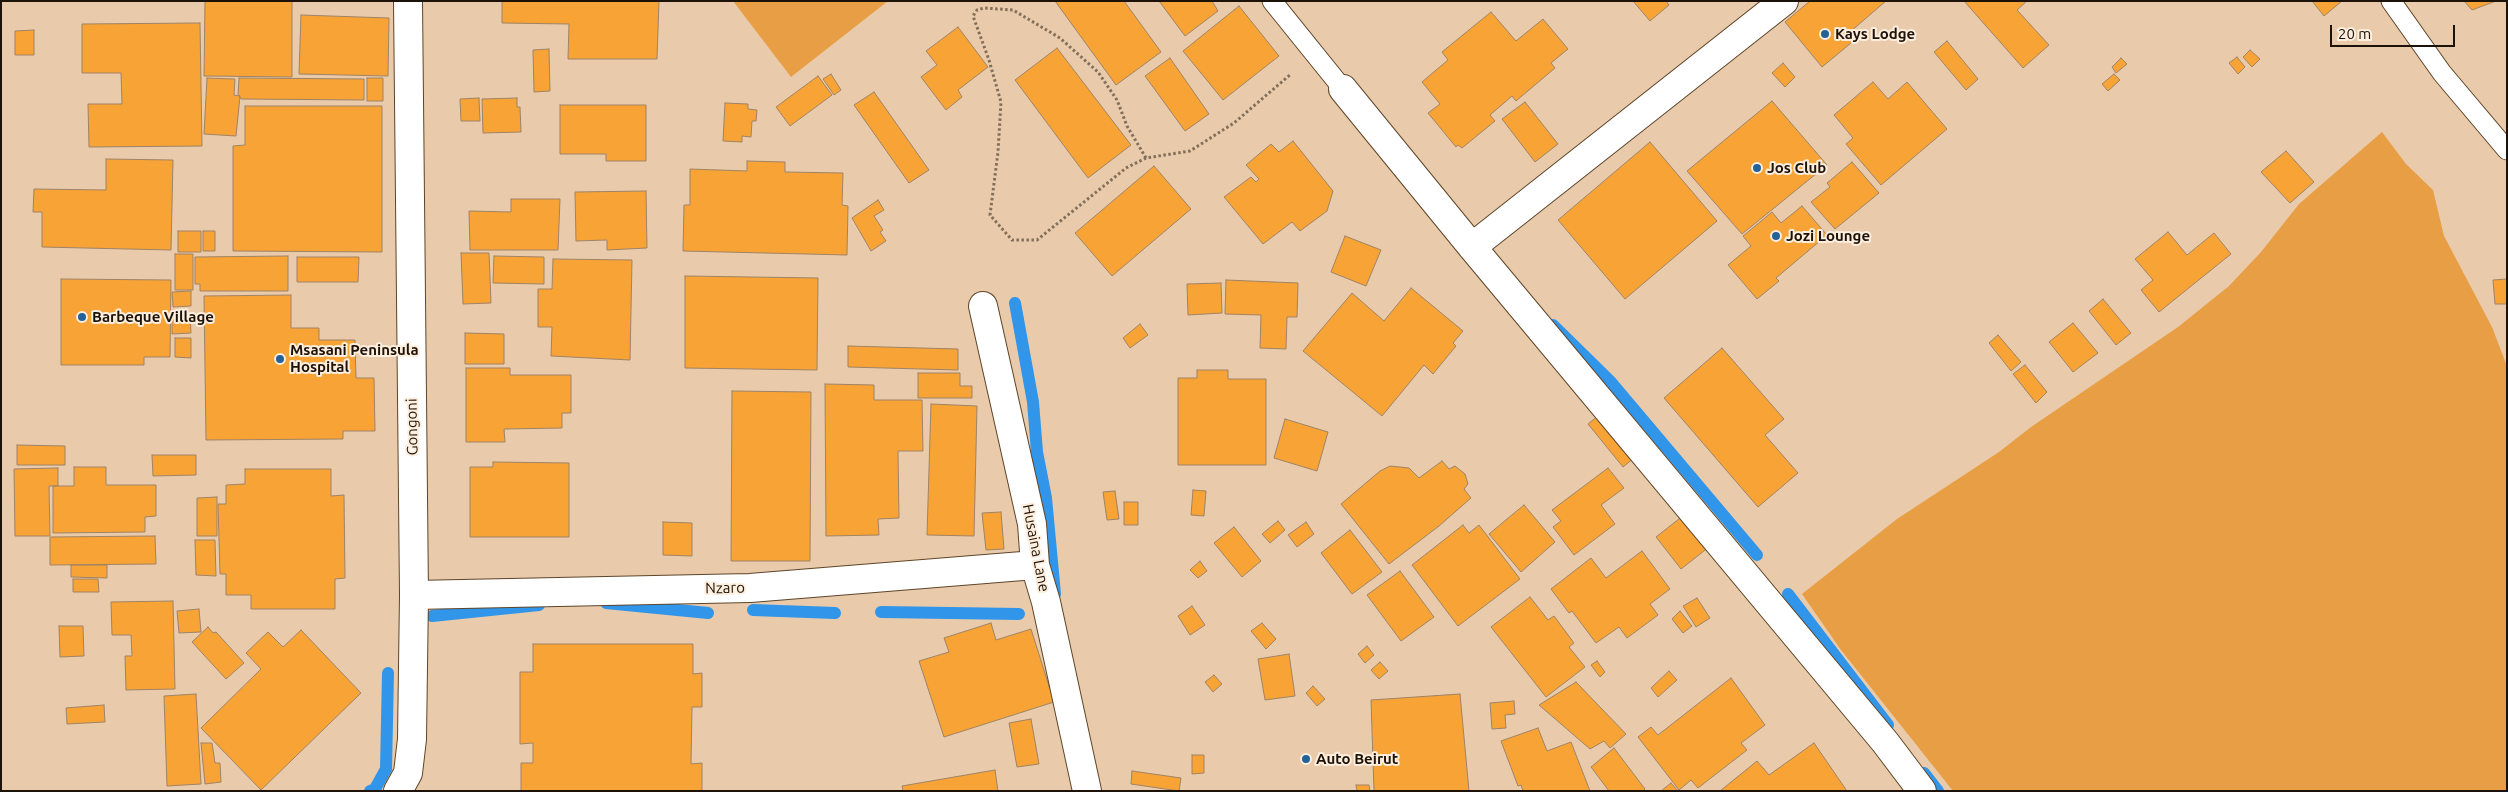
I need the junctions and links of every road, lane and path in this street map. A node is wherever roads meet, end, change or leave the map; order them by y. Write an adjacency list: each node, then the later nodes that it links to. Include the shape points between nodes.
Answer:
1 (408, 1): 12 (street, Gongoni)
2 (1272, 1): 5 (lane)
3 (1784, 1): 9 (street)
4 (2391, 1): 7 (lane, via 2442,73)
5 (1314, 54): 6 (lane); 8 (path, via 1234,122 1190,151)
6 (1343, 89): 9 (street)
7 (2507, 150)
8 (1146, 158): 8 (path, via 1126,168 1037,240 1012,240 990,215 1001,102 973,16 978,10 1013,10 1060,38 1098,72 1117,100 1127,126)
9 (1472, 247): 15 (street, via 1885,742)
10 (983, 306): 11 (street, Husaina Lane, via 1032,524)
11 (1035, 564): 12 (street, Nzaro, via 750,588); 14 (street, Husaina Lane)
12 (414, 594): 13 (street, Gongoni, via 412,739 408,774)
13 (398, 791)
14 (1087, 791)
15 (1922, 791)

